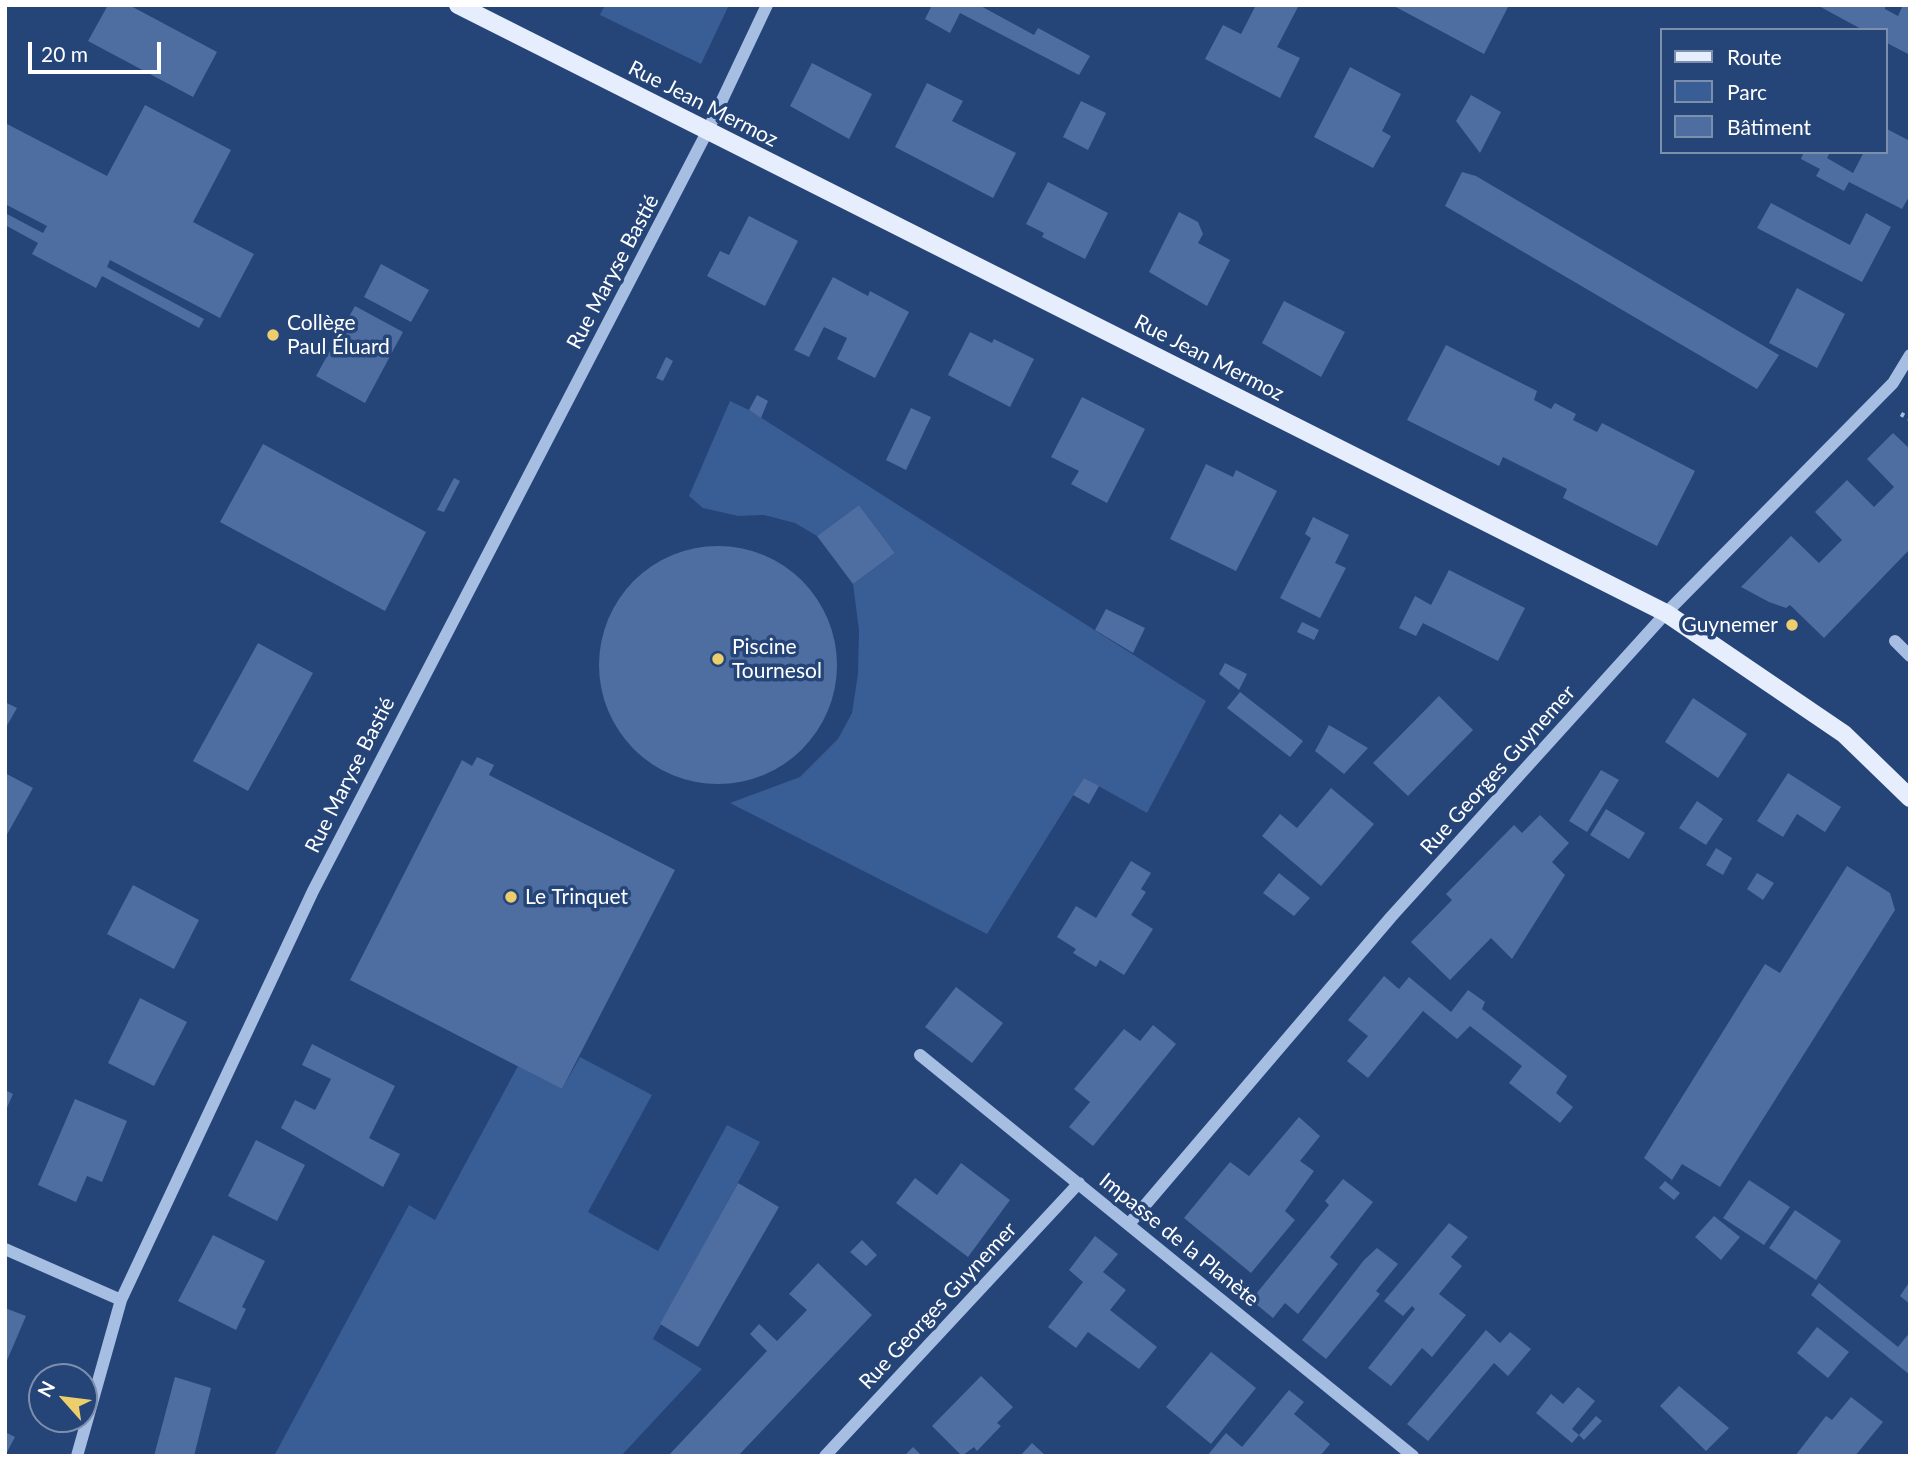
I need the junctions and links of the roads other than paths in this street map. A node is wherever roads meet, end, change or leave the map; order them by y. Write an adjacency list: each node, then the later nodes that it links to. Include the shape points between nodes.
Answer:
1 (458, 5): 3 (main road, Rue Jean Mermoz)
2 (767, 5): 3 (street, Rue Maryse Bastié)
3 (707, 132): 5 (main road, Rue Jean Mermoz); 13 (street, Rue Maryse Bastié, via 319,879)
4 (1910, 355): 5 (street, Rue Georges Guynemer, via 1893,383)
5 (1666, 613): 8 (main road, Rue Jean Mermoz, via 1844,734); 11 (street, Rue Georges Guynemer, via 1391,917)
6 (1895, 641): 7 (street)
7 (1910, 656)
8 (1910, 798)
9 (920, 1055): 10 (street, Impasse de la Planète)
10 (1079, 1183): 11 (street, Impasse de la Planète); 15 (street, Rue Georges Guynemer)
11 (1129, 1224): 16 (street, Impasse de la Planète)
12 (5, 1250): 13 (street)
13 (121, 1300): 14 (street, Rue Maryse Bastié)
14 (77, 1456)
15 (825, 1456)
16 (1413, 1456)

